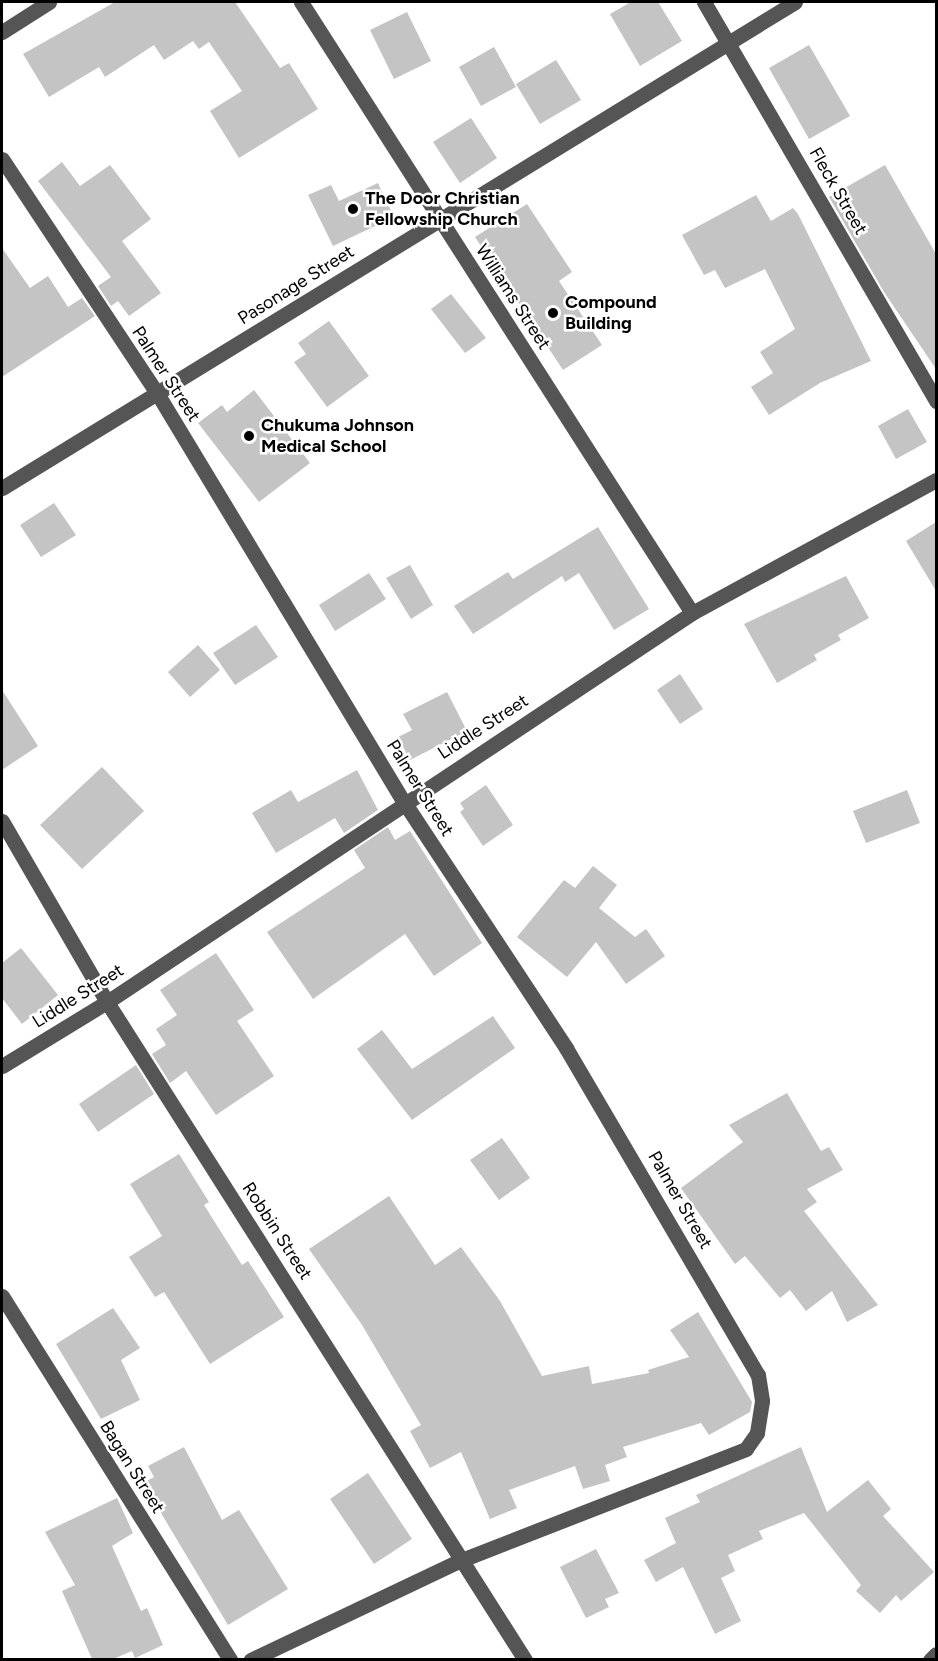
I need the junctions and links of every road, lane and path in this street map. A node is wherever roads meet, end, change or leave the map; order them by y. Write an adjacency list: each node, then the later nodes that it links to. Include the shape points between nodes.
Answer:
1 (49, 2): 5 (street)
2 (302, 2): 8 (street, Williams Street)
3 (704, 2): 6 (street, Fleck Street)
4 (795, 2): 6 (street, Pasonage Street)
5 (2, 32)
6 (730, 43): 8 (street, Pasonage Street); 10 (street, Fleck Street)
7 (2, 159): 9 (street, Palmer Street)
8 (440, 219): 9 (street, Pasonage Street); 13 (street, Williams Street)
9 (158, 393): 12 (street, Pasonage Street); 14 (street, Palmer Street)
10 (936, 401)
11 (936, 480): 13 (street, Liddle Street)
12 (2, 488)
13 (692, 613): 14 (street, Liddle Street)
14 (404, 802): 16 (street, Liddle Street); 19 (street, Palmer Street, via 566,1048 758,1375 762,1401 757,1433 746,1449)
15 (2, 821): 16 (street, Robbin Street)
16 (107, 1002): 17 (street, Liddle Street); 19 (street, Robbin Street)
17 (2, 1066)
18 (2, 1296): 21 (street, Bagan Street)
19 (461, 1560): 22 (street); 23 (street, Robbin Street)
20 (936, 1654): 24 (street)
21 (230, 1659)
22 (250, 1659)
23 (525, 1659)
24 (930, 1659)

